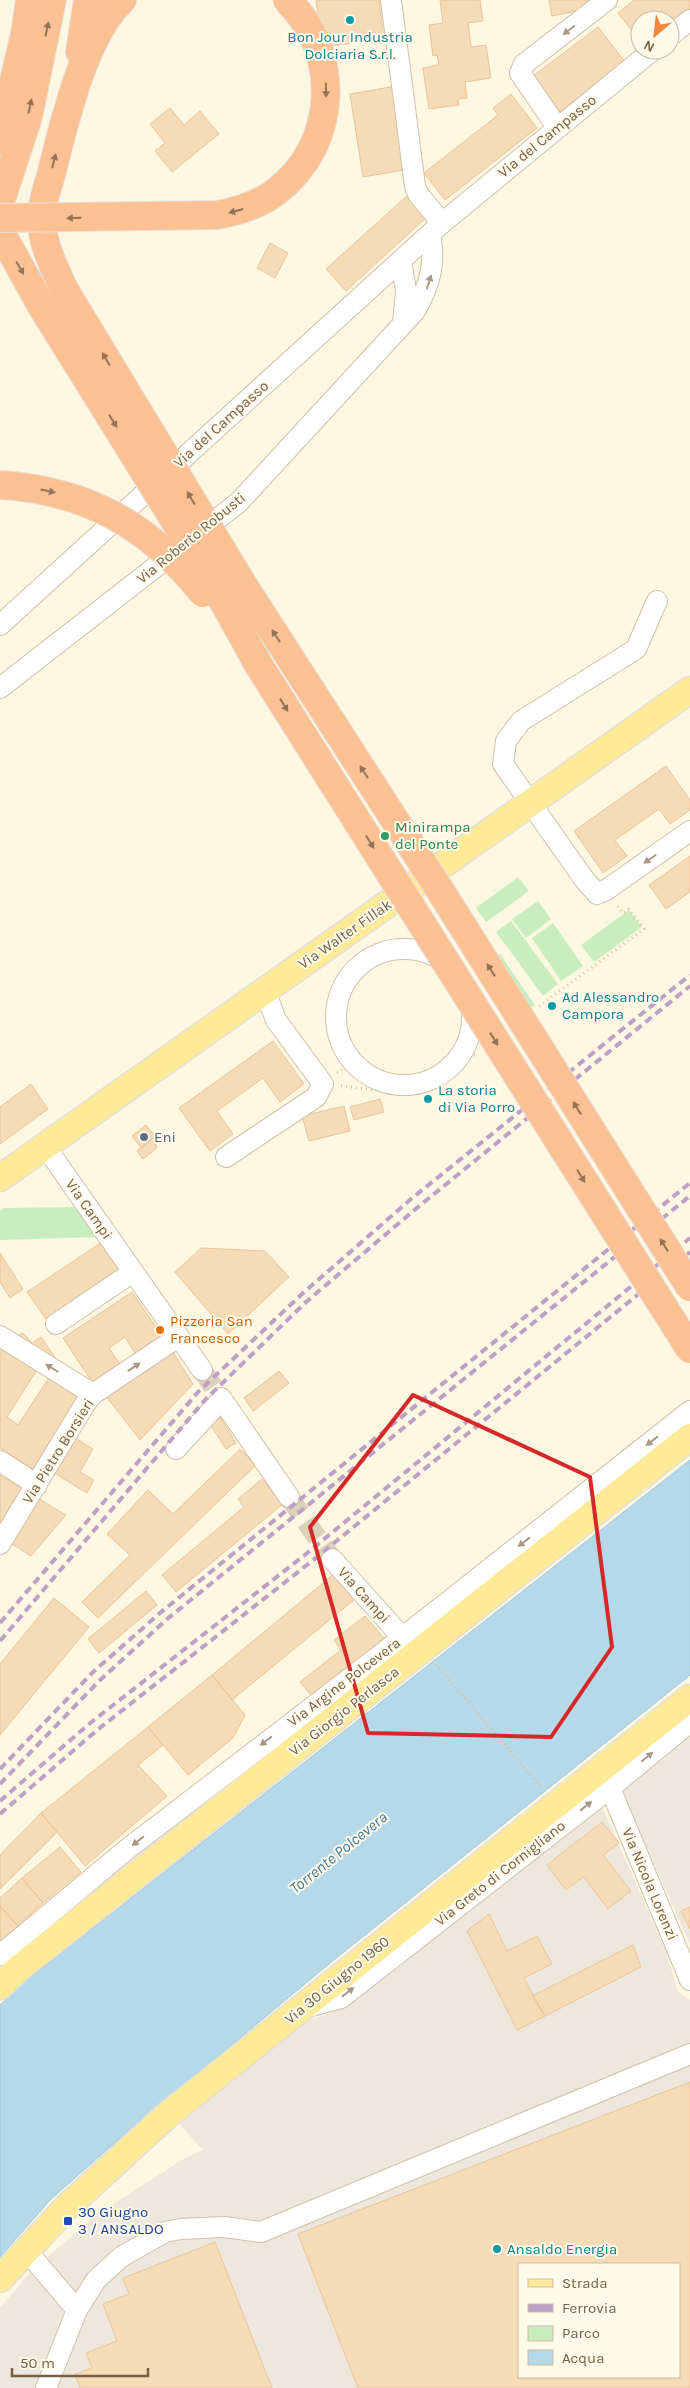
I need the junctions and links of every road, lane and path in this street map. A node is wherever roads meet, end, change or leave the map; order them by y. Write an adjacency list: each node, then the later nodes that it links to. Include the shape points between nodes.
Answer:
1 (12, 0): 12 (highway)
2 (30, 0): 15 (highway)
3 (52, 0): 16 (highway, one-way to 3, via 28,117)
4 (88, 0): 13 (highway)
5 (287, 0): 17 (highway, one-way to 17, bridge, via 304,19 319,49 327,98 321,130 314,146 298,172 276,193 248,207 217,215)
6 (391, 0): 18 (street, via 415,186)
7 (607, 0): 14 (street, one-way to 14, via 524,64 520,73)
8 (119, 2): 13 (highway, via 97,34)
9 (690, 20): 10 (street)
10 (680, 28)
11 (641, 60): 14 (street, Via del Campasso)
12 (0, 72)
13 (74, 93): 36 (highway, one-way to 13, bridge, via 245,588 65,291 50,260 42,212)
14 (557, 127): 18 (street, Via del Campasso)
15 (0, 140)
16 (0, 203)
17 (0, 218)
18 (436, 229): 20 (street, Via del Campasso); 21 (street, Via Roberto Robusti, one-way to 18, via 422,298 431,277)
19 (0, 231): 25 (highway, one-way to 25, bridge, via 41,305 211,579)
20 (401, 261): 21 (street, via 406,290); 24 (street, Via del Campasso)
21 (404, 323): 26 (street, Via Roberto Robusti, via 239,502)
22 (0, 485): 25 (highway, one-way to 25, bridge, via 68,495 132,525 173,558)
23 (657, 601): 28 (street, via 636,649 521,721 506,741 503,764)
24 (0, 625)
25 (258, 664): 40 (highway, one-way to 40, bridge)
26 (0, 688)
27 (690, 690): 28 (main road, Via Walter Fillak)
28 (531, 802): 29 (street, one-way to 28, via 597,894); 30 (main road, Via Walter Fillak)
29 (690, 831)
30 (265, 991): 32 (main road, Via Walter Fillak); 33 (street, via 276,1020 323,1084 316,1097)
31 (394, 1084): 31 (street, via 374,1077 356,1064 344,1047 337,1027 337,1006 344,986 356,968 373,956 415,949 435,956 452,969 465,986 472,1006 472,1027 465,1047 453,1065 436,1077 415,1084)
32 (45, 1146): 34 (main road, Via Walter Fillak); 35 (street, Via Campi)
33 (226, 1157)
34 (0, 1178)
35 (137, 1277): 37 (street); 39 (street, Via Campi)
36 (690, 1287)
37 (61, 1326)
38 (0, 1336): 42 (street, one-way to 38)
39 (178, 1337): 41 (street, Via Campi); 42 (street, Via Pietro Borsieri, one-way to 39)
40 (690, 1350)
41 (202, 1370)
42 (93, 1394): 47 (street, Via Pietro Borsieri)
43 (690, 1411): 51 (street, Via Argine Polcevera, one-way to 51)
44 (690, 1437): 51 (main road, Via Giorgio Perlasca)
45 (176, 1449): 48 (street, via 221,1399)
46 (0, 1461): 47 (street)
47 (37, 1485): 49 (street, Via Pietro Borsieri)
48 (289, 1497)
49 (0, 1544)
50 (332, 1559): 51 (street, Via Campi)
51 (417, 1650): 55 (path); 56 (street, Via Argine Polcevera, one-way to 56, via 126,1850); 58 (main road, Via Giorgio Perlasca)
52 (690, 1698): 55 (main road, Via 30 Giugno 1960)
53 (690, 1722): 54 (street, Via Greto di Cornigliano, one-way to 53)
54 (610, 1788): 55 (street, Via Greto di Cornigliano, one-way to 54); 57 (street, Via Nicola Lorenzi)
55 (554, 1809): 60 (main road, Via 30 Giugno 1960, via 165,2117 66,2208)
56 (0, 1955)
57 (687, 1973)
58 (0, 1986)
59 (690, 2054): 62 (street, via 261,2232 194,2227 165,2232 121,2257 96,2280)
60 (26, 2250): 61 (main road, Via 30 Giugno 1960); 62 (street)
61 (0, 2279)
62 (76, 2310): 63 (street)
63 (46, 2388)

